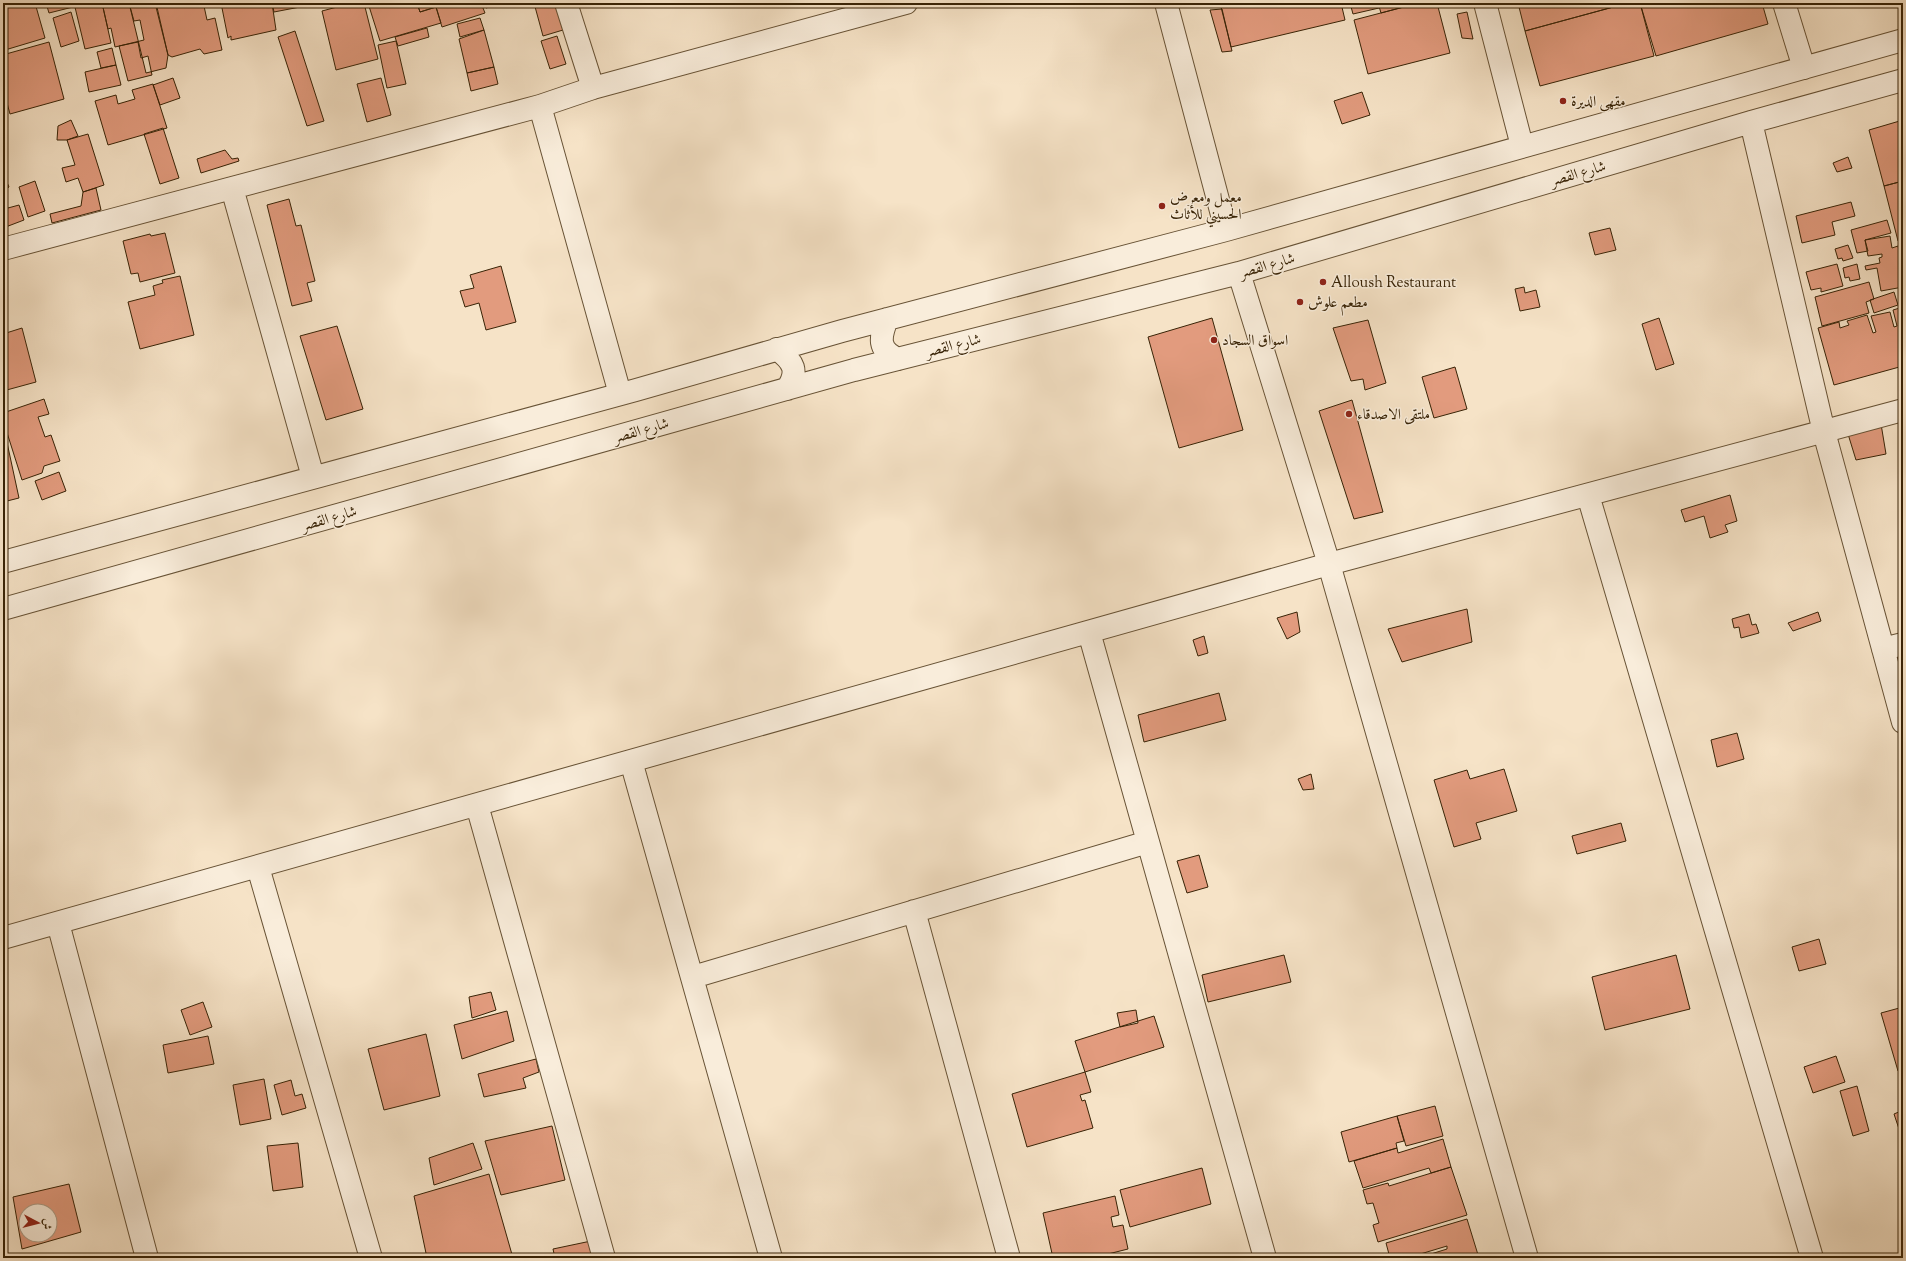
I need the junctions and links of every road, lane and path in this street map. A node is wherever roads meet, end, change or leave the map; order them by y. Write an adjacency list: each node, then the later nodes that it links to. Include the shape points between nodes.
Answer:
1 (566, 3): 10 (street)
2 (906, 3): 6 (street)
3 (1166, 3): 15 (street)
4 (1485, 3): 13 (street)
5 (1784, 3): 8 (street)
6 (854, 10): 10 (street)
7 (1903, 40): 8 (street)
8 (1804, 68): 13 (street)
9 (1903, 80): 12 (street, شارع القصر)
10 (593, 88): 11 (street)
11 (540, 106): 14 (street); 22 (street)
12 (1751, 122): 17 (street, شارع القصر); 24 (street)
13 (1522, 146): 15 (street)
14 (232, 188): 16 (street); 25 (street)
15 (1226, 230): 18 (street)
16 (3, 249)
17 (1239, 273): 20 (street, شارع القصر); 28 (street)
18 (887, 319): 19 (street); 20 (street, via 881,343 890,356)
19 (777, 349): 21 (street, via 787,356 793,365 792,380); 22 (street)
20 (898, 359): 21 (street, شارع القصر)
21 (786, 389): 29 (street, شارع القصر)
22 (620, 394): 25 (street)
23 (1903, 410): 24 (street)
24 (1824, 432): 26 (street); 31 (street)
25 (314, 478): 27 (street)
26 (1588, 496): 28 (street); 48 (street)
27 (3, 562)
28 (1329, 564): 30 (street); 47 (street)
29 (3, 609)
30 (1089, 632): 33 (street); 35 (street)
31 (1893, 647): 32 (street)
32 (1903, 722)
33 (631, 761): 34 (street); 40 (street)
34 (477, 805): 36 (street); 43 (street)
35 (1148, 842): 37 (street); 46 (street)
36 (258, 866): 38 (street); 42 (street)
37 (914, 911): 40 (street); 45 (street)
38 (58, 923): 39 (street); 41 (street)
39 (3, 938)
40 (693, 977): 44 (street)
41 (147, 1258)
42 (371, 1258)
43 (604, 1258)
44 (771, 1258)
45 (1009, 1258)
46 (1265, 1258)
47 (1527, 1258)
48 (1812, 1258)

